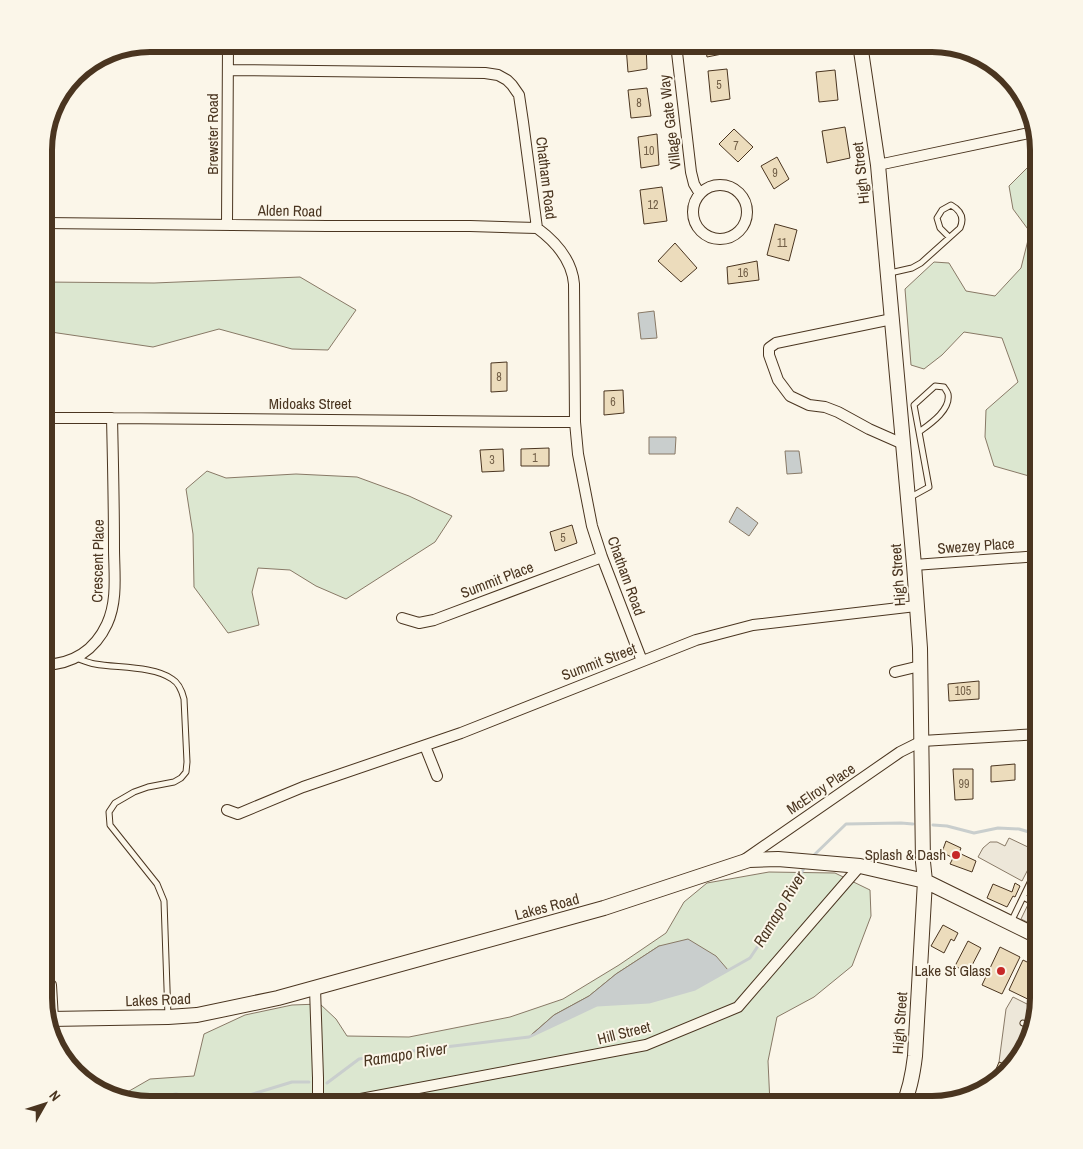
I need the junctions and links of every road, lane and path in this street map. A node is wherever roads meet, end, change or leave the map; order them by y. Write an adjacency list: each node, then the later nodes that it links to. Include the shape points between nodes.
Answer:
1 (228, 52): 4 (street, Brewster Road)
2 (677, 53): 7 (street, Village Gate Way, via 691,172)
3 (861, 53): 6 (street, High Street)
4 (228, 70): 9 (street, Brewster Road); 10 (street, Chatham Road, via 498,75 507,80 519,95)
5 (1029, 133): 6 (street)
6 (878, 165): 12 (street, High Street)
7 (700, 194): 7 (street, via 693,210 695,220 705,234 723,238 739,231 747,216 744,199 738,192 731,187 714,185)
8 (53, 223): 9 (street, Alden Road)
9 (227, 225): 10 (street, Alden Road)
10 (536, 228): 16 (street, Chatham Road, via 561,250 573,273)
11 (949, 237): 11 (lane, via 960,228 962,220 960,212 951,205 937,218 940,228); 12 (lane, via 935,252 912,268)
12 (887, 273): 13 (street, High Street)
13 (892, 319): 18 (street, High Street); 18 (street, via 776,343 769,348 769,355 778,380 790,396 809,405 838,412)
14 (53, 418): 15 (street, Midoaks Street)
15 (112, 418): 16 (street, Midoaks Street); 25 (street, Crescent Place, via 113,602 108,623 100,636)
16 (576, 422): 20 (street, Chatham Road, via 578,454 592,526)
17 (919, 432): 17 (lane, via 914,405 935,386 944,387 948,395 944,411); 19 (lane, via 929,487)
18 (903, 444): 19 (street, High Street)
19 (908, 499): 22 (street, High Street)
20 (602, 557): 24 (street, Summit Place, via 434,620 419,623); 26 (street, Chatham Road)
21 (1030, 557): 22 (street, Swezey Place)
22 (914, 566): 23 (street, High Street)
23 (916, 606): 26 (street, Summit Street, via 753,625 696,640); 28 (street, High Street)
24 (402, 618)
25 (76, 658): 27 (street, Crescent Place); 44 (lane, via 93,664 164,674 174,679 184,698 186,772 174,782 134,792 109,812 110,824 157,884 164,901)
26 (642, 661): 32 (street, Summit Street)
27 (52, 664)
28 (920, 666): 29 (street); 31 (street, High Street)
29 (895, 672)
30 (1030, 735): 31 (street)
31 (922, 741): 35 (street, McElroy Place, via 900,752); 37 (street, High Street)
32 (425, 746): 33 (street); 34 (street, Summit Street, via 303,787 238,814)
33 (437, 776)
34 (227, 810)
35 (739, 863): 36 (street, Lakes Road, via 778,859); 43 (street, Lakes Road, via 604,908)
36 (860, 866): 37 (street, Lakes Road); 49 (street, Hill Street, via 738,1007 646,1045)
37 (925, 881): 41 (street, Lakes Road); 50 (street, High Street, via 915,1056)
38 (1030, 881): 39 (lane)
39 (1022, 897): 40 (lane); 41 (lane)
40 (1030, 901)
41 (1010, 923): 42 (street, Lakes Road)
42 (1030, 933)
43 (315, 988): 44 (street, Lakes Road, via 197,1015); 48 (street)
44 (168, 1017): 45 (street, Lakes Road)
45 (55, 1021)
46 (1023, 1023): 47 (lane)
47 (1027, 1025)
48 (318, 1096)
49 (377, 1096)
50 (906, 1096)

